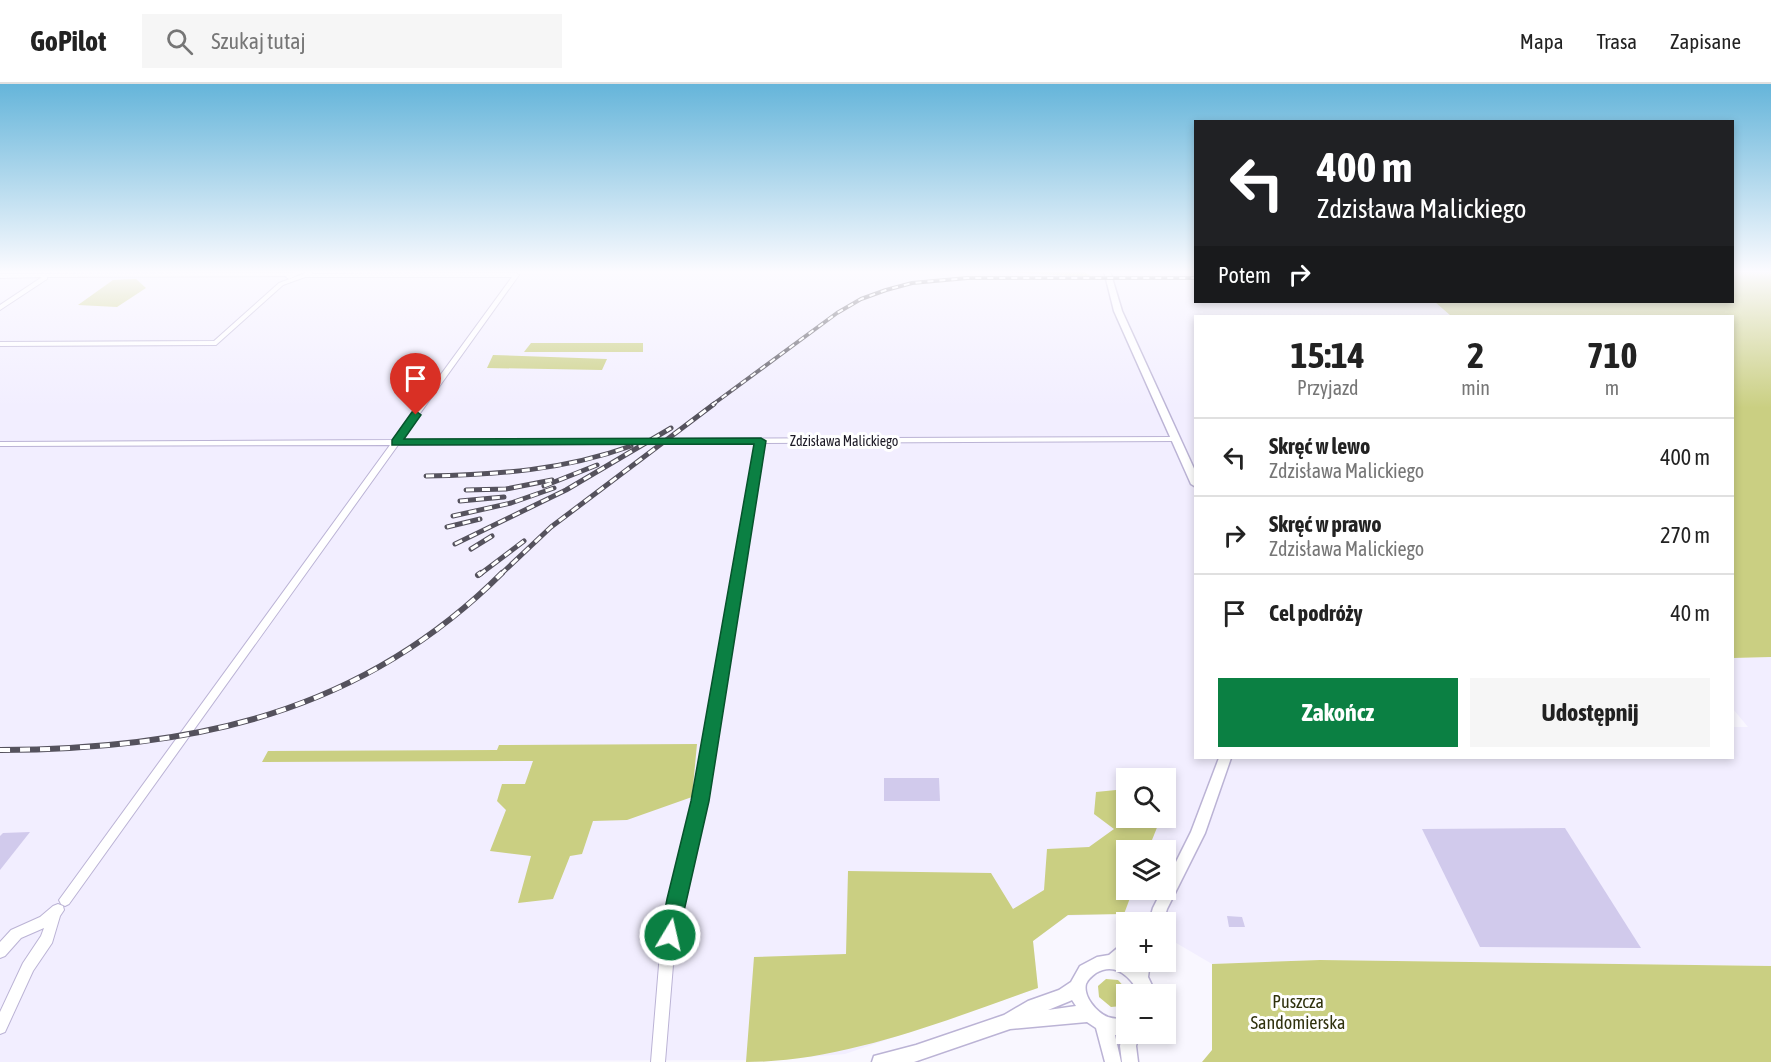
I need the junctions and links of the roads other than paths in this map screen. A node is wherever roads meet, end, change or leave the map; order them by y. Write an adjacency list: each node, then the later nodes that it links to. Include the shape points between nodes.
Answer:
1 (245, 317): 4 (street, via 216,343)
2 (486, 317): 7 (street)
3 (1121, 317): 5 (street)
4 (0, 344)
5 (1176, 440): 6 (street, Zdzisława Malickiego); 9 (street)
6 (761, 441): 7 (street, Zdzisława Malickiego); 23 (street, via 700,801 676,899)
7 (396, 442): 8 (street, Zdzisława Malickiego); 11 (street)
8 (0, 444)
9 (1194, 480)
10 (1225, 759): 12 (street, via 1198,834)
11 (59, 908): 13 (street, via 16,934); 20 (street, via 47,939 28,967)
12 (1159, 912)
13 (0, 952)
14 (1116, 958): 15 (street)
15 (1113, 961): 16 (street); 17 (street, via 1095,963 1082,975)
16 (1116, 962)
17 (1079, 985): 18 (street, via 1083,1005); 19 (street)
18 (1096, 1019): 19 (street, via 1072,1014); 21 (street); 25 (street, via 1107,1034)
19 (1008, 1022): 24 (street)
20 (0, 1027)
21 (1116, 1027)
22 (1128, 1044): 26 (street)
23 (658, 1062)
24 (879, 1062)
25 (1113, 1062)
26 (1130, 1062)

